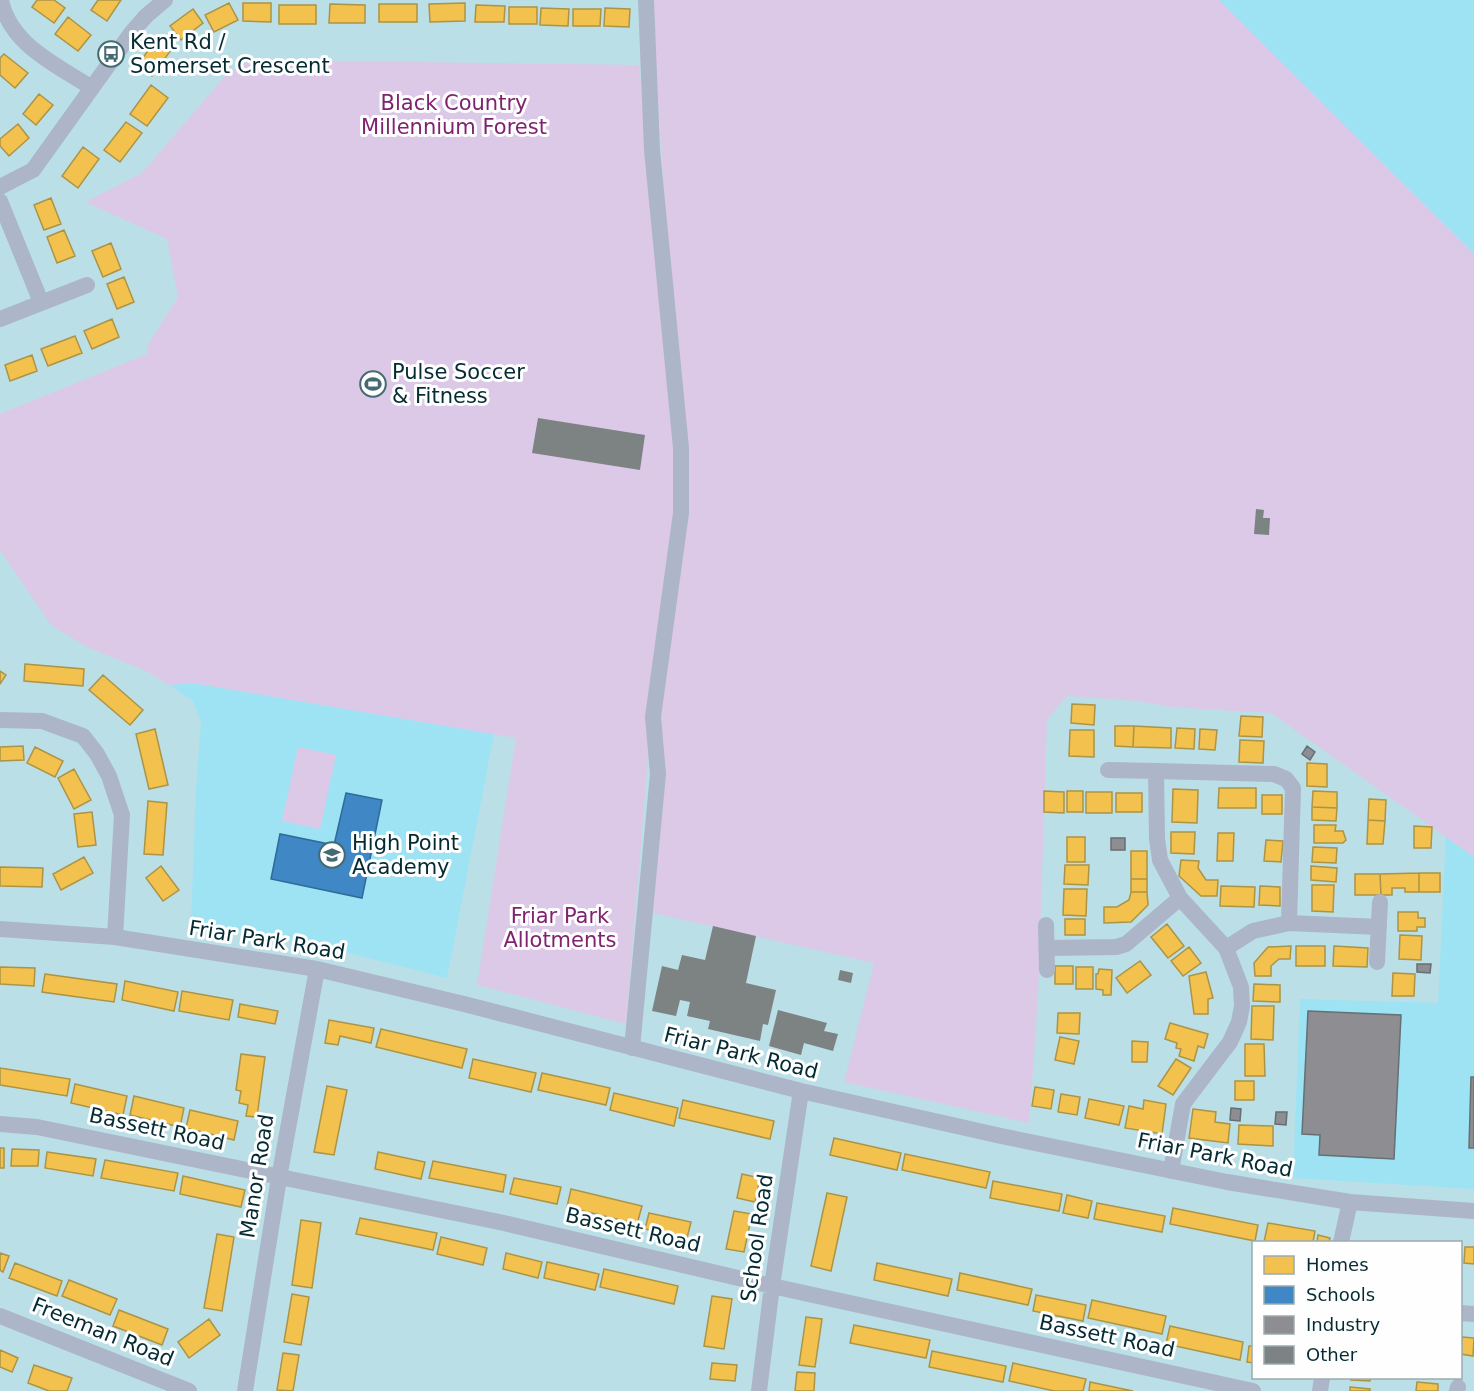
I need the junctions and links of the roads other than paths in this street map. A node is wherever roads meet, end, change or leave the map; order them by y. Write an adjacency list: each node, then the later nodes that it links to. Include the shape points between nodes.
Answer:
1 (2, 0): 4 (street, via 5,16 20,38)
2 (165, 0): 4 (street, via 132,32)
3 (646, 0): 25 (street, via 652,150 681,448 681,513 653,717 658,774)
4 (92, 88): 5 (street, via 33,170)
5 (0, 187)
6 (0, 201): 8 (street)
7 (87, 285): 8 (street)
8 (41, 302): 9 (street)
9 (0, 319)
10 (0, 720): 19 (street, via 42,721 83,736 109,776 122,815)
11 (1108, 770): 12 (street)
12 (1156, 771): 13 (street, via 1160,860); 15 (street, via 1274,774 1286,778 1293,788)
13 (1180, 897): 20 (street, via 1126,944); 21 (street)
14 (1380, 902): 17 (street)
15 (1289, 922): 17 (street); 21 (street, via 1253,931)
16 (1046, 925): 20 (street)
17 (1379, 927): 22 (street)
18 (0, 929): 19 (street, Friar Park Road)
19 (115, 937): 23 (street, Friar Park Road)
20 (1047, 948): 24 (street)
21 (1226, 948): 28 (street, via 1241,987 1239,1022 1230,1042 1183,1104)
22 (1377, 962)
23 (317, 969): 25 (street, Friar Park Road); 29 (street, Manor Road)
24 (1047, 970)
25 (632, 1048): 26 (street, Friar Park Road)
26 (801, 1091): 28 (street, Friar Park Road); 33 (street, School Road)
27 (0, 1124): 29 (street, Bassett Road, via 37,1127)
28 (1171, 1171): 30 (street, Friar Park Road)
29 (279, 1178): 33 (street, Bassett Road, via 504,1223); 36 (street, Manor Road)
30 (1350, 1202): 31 (street, Friar Park Road); 32 (street)
31 (1474, 1211)
32 (1341, 1241)
33 (772, 1286): 37 (street, School Road); 38 (street, Bassett Road)
34 (0, 1316): 35 (street, Freeman Road)
35 (189, 1391)
36 (245, 1391)
37 (759, 1391)
38 (1253, 1391)

